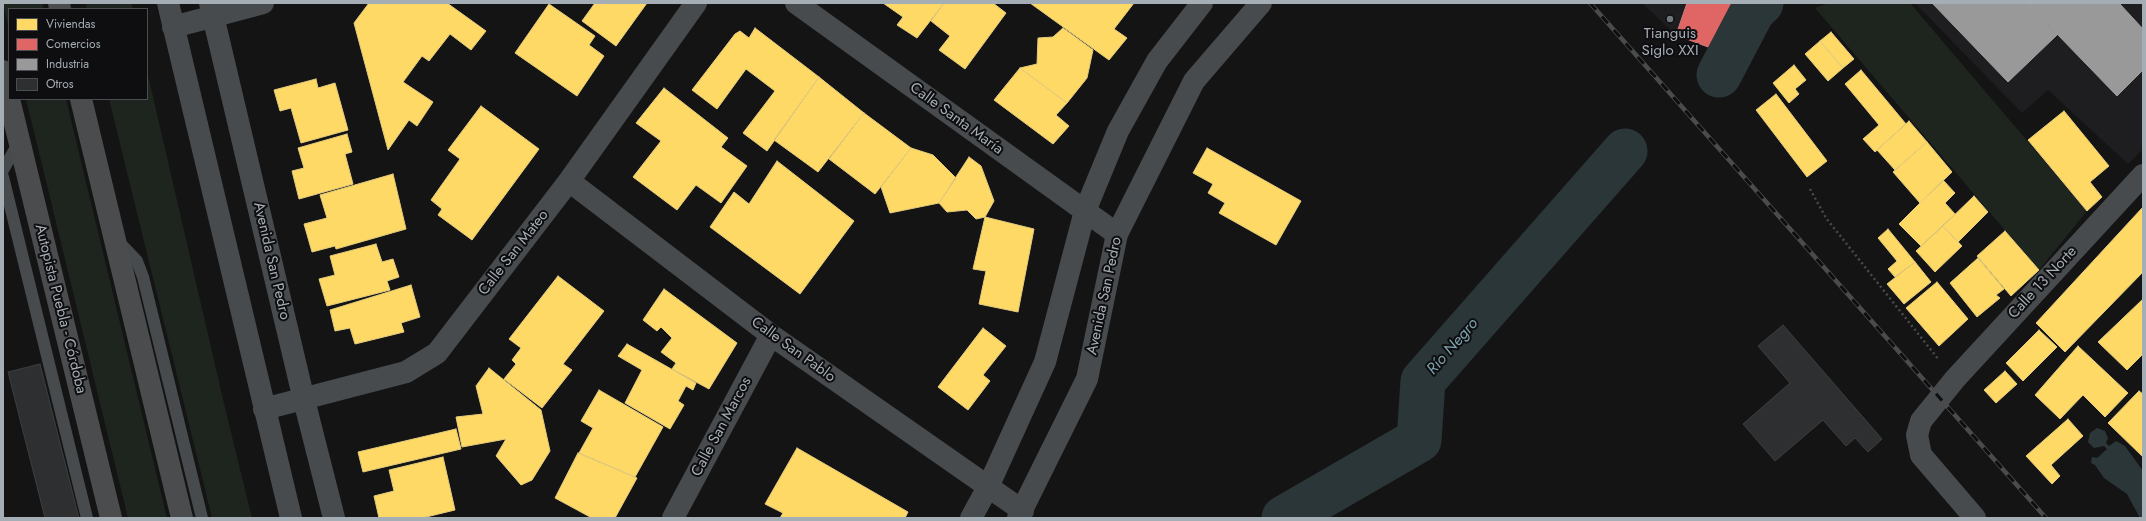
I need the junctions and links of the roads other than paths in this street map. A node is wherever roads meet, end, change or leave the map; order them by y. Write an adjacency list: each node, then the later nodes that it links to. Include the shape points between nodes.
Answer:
1 (168, 3): 8 (street)
2 (263, 3): 7 (street)
3 (696, 3): 17 (street, Calle San Mateo)
4 (796, 3): 18 (street, Calle Santa María)
5 (1202, 3): 18 (street, via 1157,61 1118,131)
6 (1261, 3): 19 (street, Avenida San Pedro, via 1194,81)
7 (211, 10): 8 (street); 22 (street, Avenida San Pedro)
8 (173, 27): 23 (street)
9 (3, 71): 10 (highway, Autopista Puebla - Córdoba)
10 (8, 94)
11 (9, 100): 13 (highway, Autopista Puebla - Córdoba)
12 (81, 100): 20 (highway)
13 (19, 142): 14 (lane); 27 (highway, Autopista Puebla - Córdoba)
14 (3, 170)
15 (2143, 175): 34 (street, Calle 13 Norte, via 1949,386 1921,421 1917,435 1921,455)
16 (3, 176): 26 (lane)
17 (569, 181): 21 (street, Calle San Pablo); 22 (street, Calle San Mateo, via 436,353 406,372)
18 (1085, 211): 19 (street, Calle Santa María); 24 (street, via 1045,362)
19 (1117, 234): 25 (street, Avenida San Pedro, via 1087,379)
20 (114, 238): 28 (highway); 29 (lane, via 131,252 143,276)
21 (771, 335): 24 (street, Calle San Pablo); 32 (street, Calle San Marcos)
22 (304, 400): 23 (street, Calle San Mateo); 31 (street, Avenida San Pedro)
23 (264, 409): 30 (street)
24 (988, 487): 25 (street, Calle San Pablo); 33 (street)
25 (1020, 514)
26 (87, 518)
27 (111, 518)
28 (182, 518)
29 (202, 518)
30 (291, 518)
31 (334, 518)
32 (673, 518)
33 (971, 518)
34 (1975, 518)

